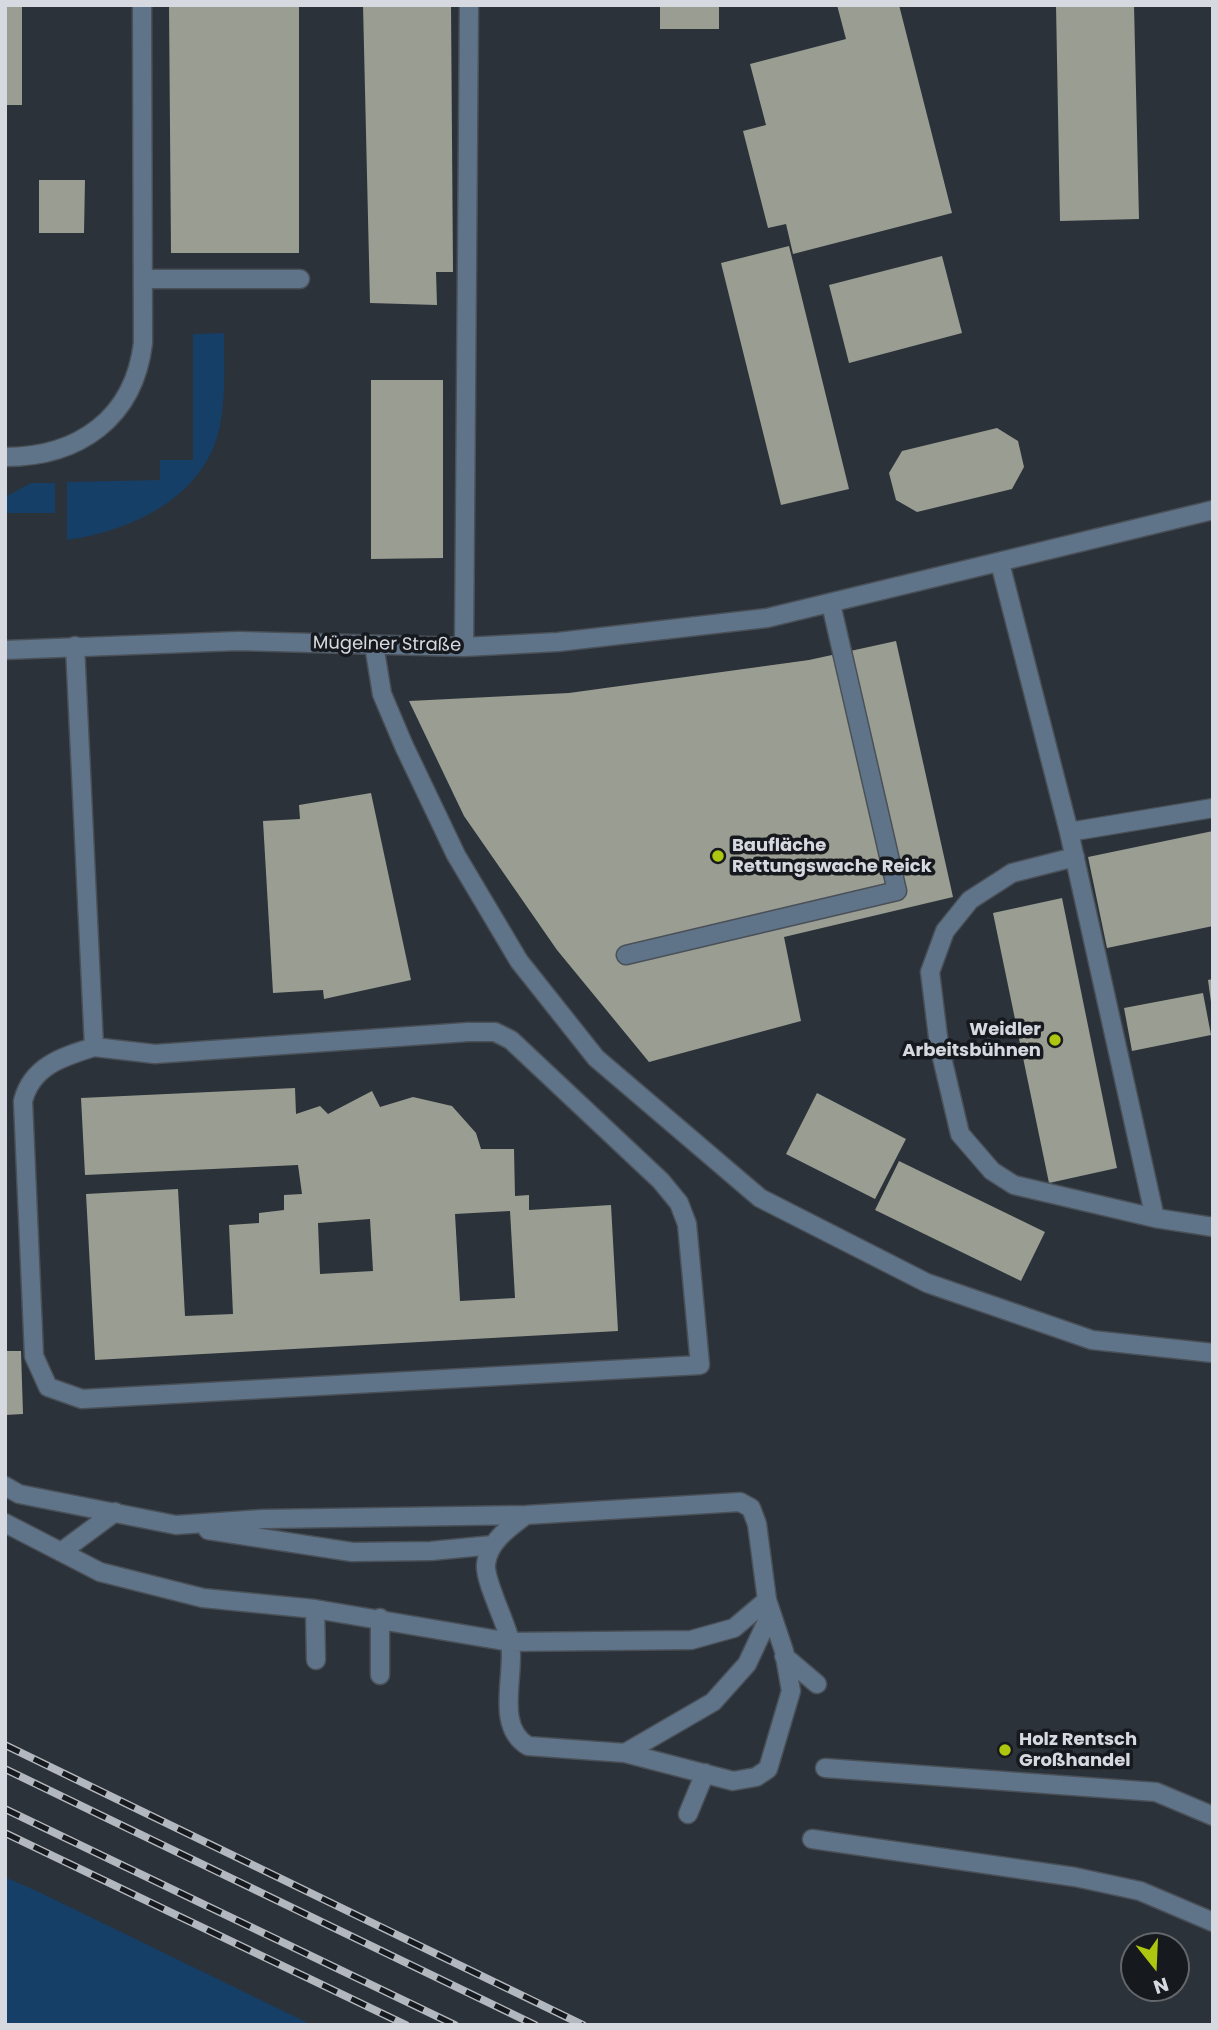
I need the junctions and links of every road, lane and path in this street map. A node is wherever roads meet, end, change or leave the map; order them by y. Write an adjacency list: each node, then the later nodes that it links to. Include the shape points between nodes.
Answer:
1 (142, 5): 3 (street)
2 (469, 5): 11 (street)
3 (143, 279): 4 (street); 5 (street, via 141,362 126,400 80,440 36,454)
4 (300, 279)
5 (5, 457)
6 (1213, 510): 7 (street, Mügelner Straße)
7 (1000, 562): 8 (street, Mügelner Straße); 14 (street)
8 (831, 604): 11 (street, Mügelner Straße, via 767,618 558,642); 16 (street, via 897,891)
9 (374, 645): 10 (street, Mügelner Straße, via 238,641); 11 (street, Mügelner Straße); 20 (street, via 382,694 404,746 456,855 519,961 596,1058 760,1198 927,1283 1092,1340)
10 (75, 646): 12 (street, Mügelner Straße); 17 (street)
11 (464, 647)
12 (5, 650)
13 (1213, 808): 14 (street)
14 (1069, 832): 15 (street)
15 (1075, 858): 18 (street); 18 (street, via 1012,873 970,900 945,931 930,972 939,1045 960,1134 992,1171 1014,1185)
16 (626, 955)
17 (94, 1046): 17 (street, via 57,1059 40,1071 27,1084 23,1101 34,1356 48,1387 82,1399 699,1365 687,1224 679,1203 662,1181 511,1040 495,1032 468,1032 155,1054)
18 (1155, 1218): 19 (street)
19 (1213, 1227)
20 (1213, 1353)
21 (5, 1486): 22 (street, via 19,1494)
22 (114, 1512): 25 (street); 27 (street)
23 (526, 1515): 25 (street, via 263,1519); 26 (street); 28 (street, via 740,1502 751,1507 757,1524)
24 (5, 1523): 27 (street)
25 (176, 1525): 26 (street, via 352,1552)
26 (493, 1545): 31 (street, via 485,1565)
27 (61, 1552): 29 (street, via 100,1572 202,1598)
28 (769, 1607): 31 (street, via 734,1628 691,1640); 32 (street); 36 (street, via 747,1664 713,1702)
29 (315, 1609): 30 (street); 33 (street)
30 (380, 1618): 31 (street); 34 (street)
31 (510, 1642): 36 (street, via 510,1725 516,1739 528,1746)
32 (784, 1656): 35 (street); 38 (street, via 791,1691 768,1769 757,1777 733,1781)
33 (316, 1660)
34 (380, 1675)
35 (817, 1684)
36 (625, 1753): 38 (street)
37 (825, 1768): 40 (street, via 1156,1792)
38 (705, 1773): 39 (street)
39 (688, 1814)
40 (1213, 1816)
41 (812, 1839): 42 (street, via 1075,1877 1140,1891)
42 (1213, 1922)

